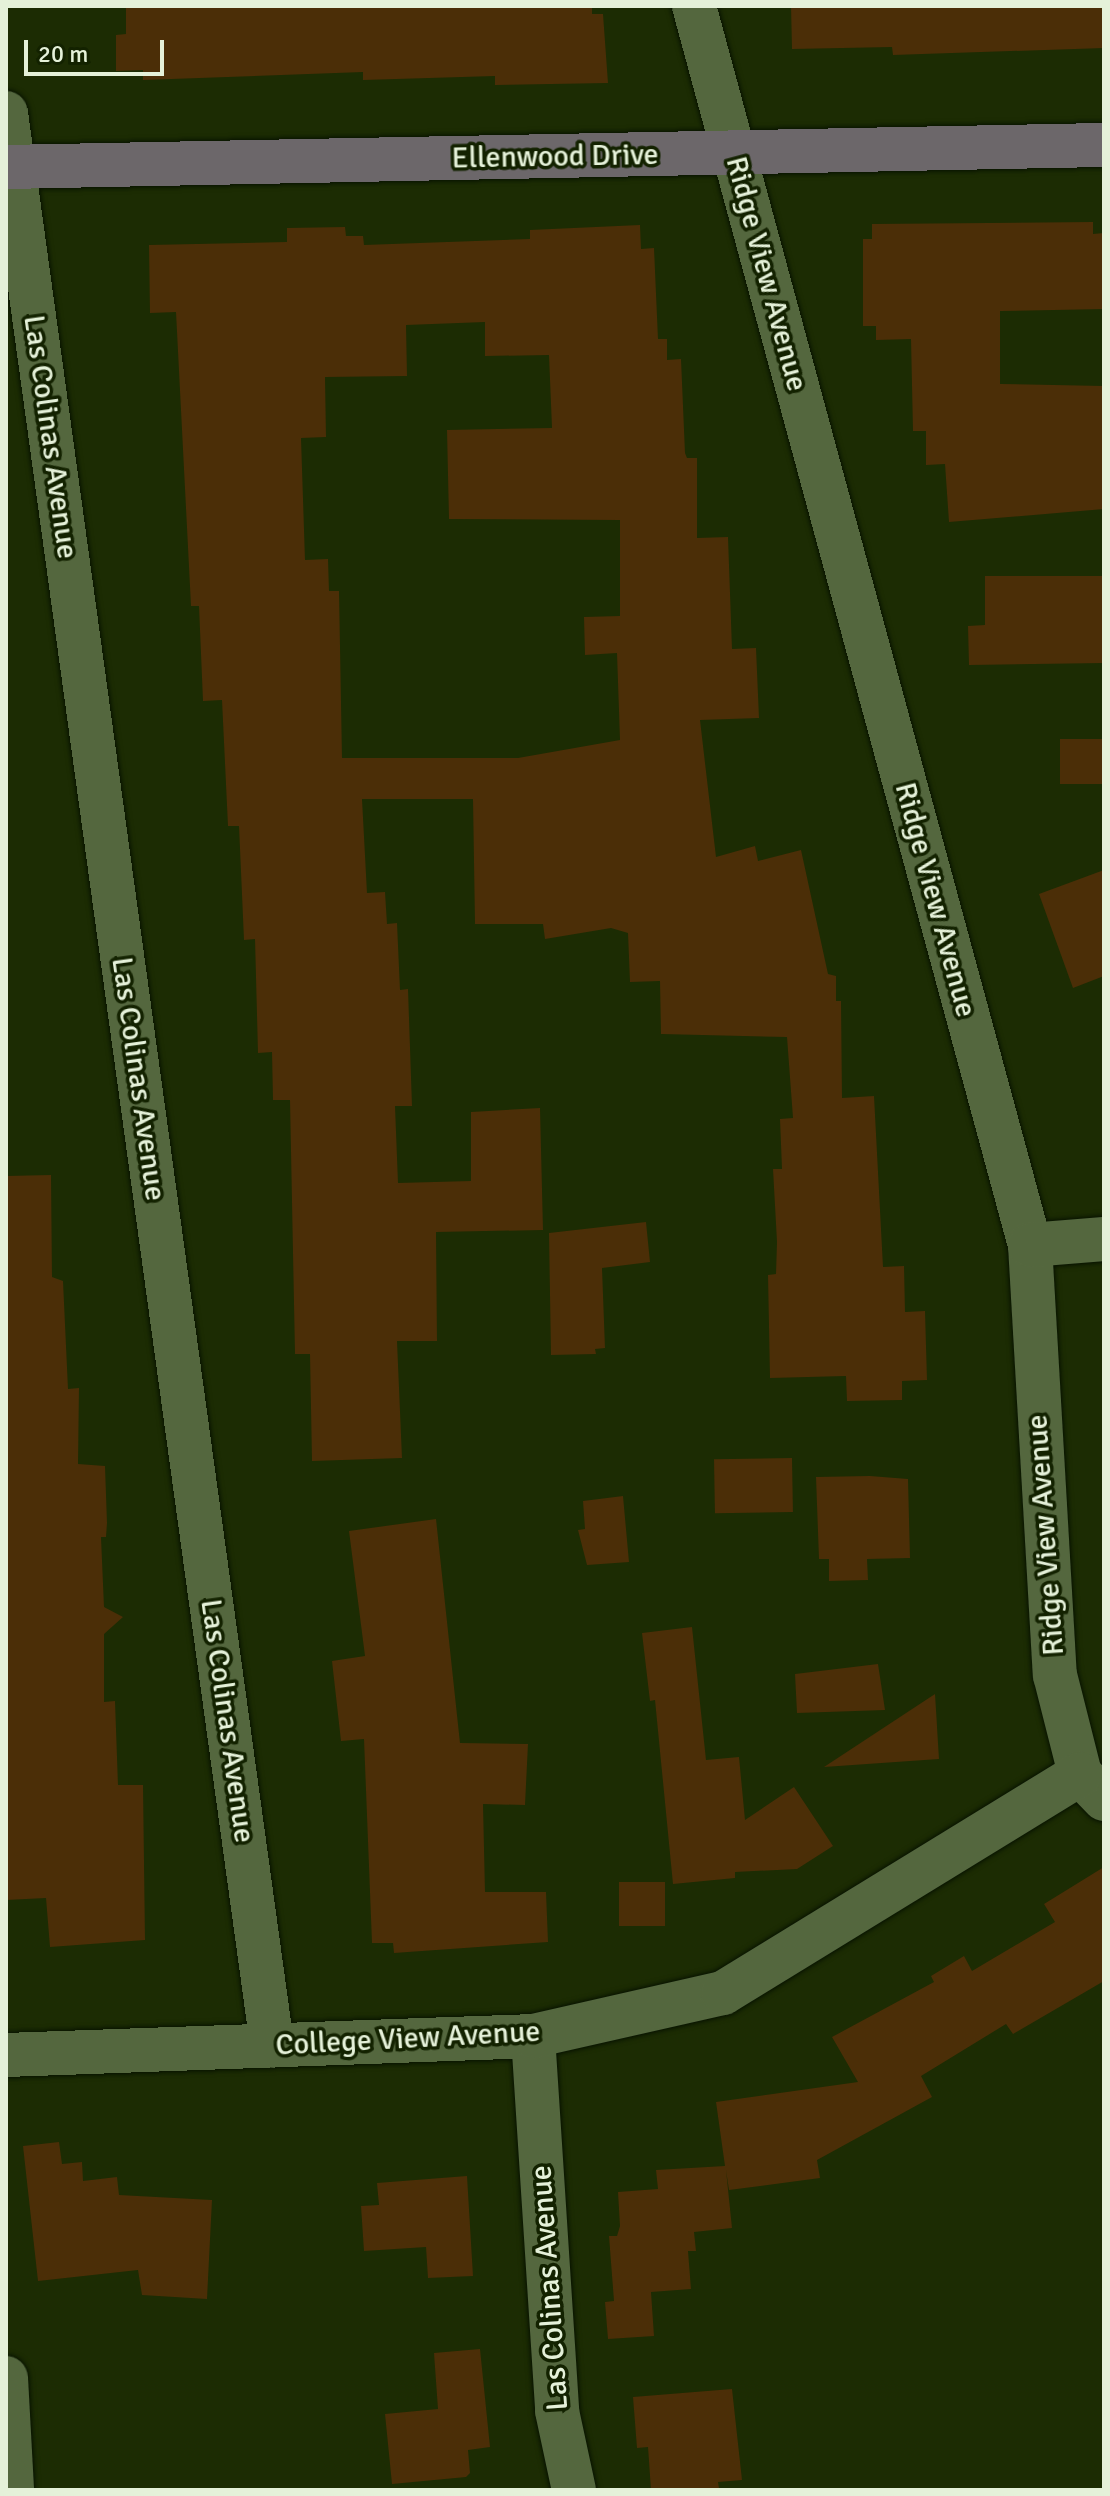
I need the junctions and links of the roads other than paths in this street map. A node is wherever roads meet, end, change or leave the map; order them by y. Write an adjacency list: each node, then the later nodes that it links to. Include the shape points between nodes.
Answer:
1 (694, 6): 4 (street, Ridge View Avenue)
2 (6, 113): 5 (street, Las Colinas Avenue)
3 (1104, 145): 4 (street, Ellenwood Drive)
4 (734, 153): 5 (street, Ellenwood Drive); 7 (street, Ridge View Avenue)
5 (10, 167): 10 (street, Las Colinas Avenue)
6 (1104, 1239): 7 (street)
7 (1030, 1245): 8 (street, Ridge View Avenue, via 1055,1675)
8 (1092, 1787): 9 (street, College View Avenue, via 723,1993)
9 (533, 2036): 10 (street, College View Avenue); 14 (street, Las Colinas Avenue, via 557,2411)
10 (272, 2046): 11 (street, College View Avenue)
11 (6, 2055)
12 (6, 2378): 13 (street)
13 (12, 2490)
14 (574, 2490)

